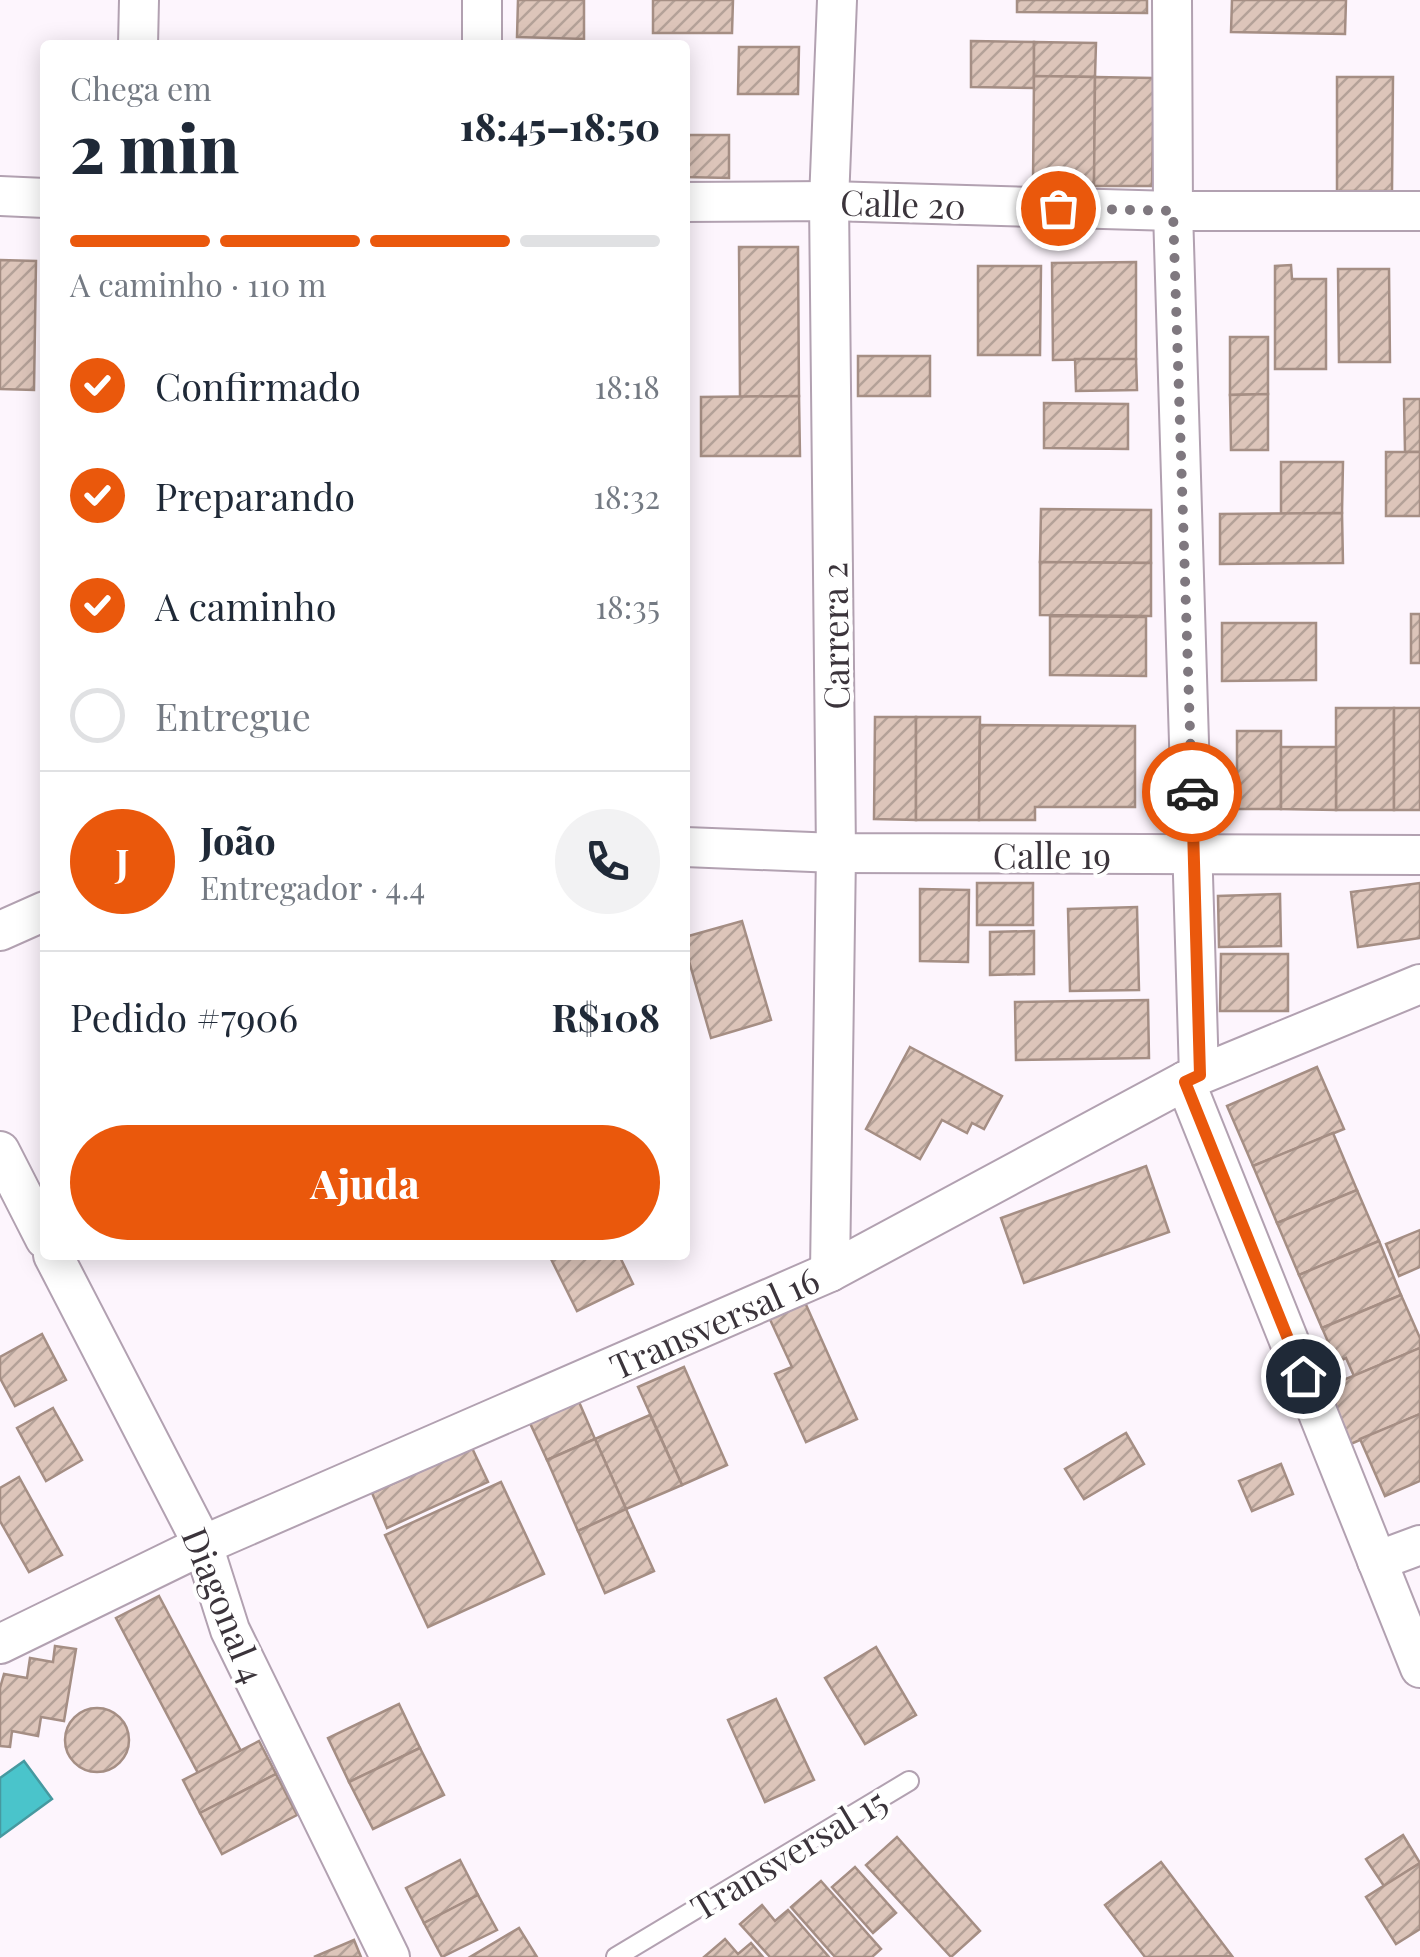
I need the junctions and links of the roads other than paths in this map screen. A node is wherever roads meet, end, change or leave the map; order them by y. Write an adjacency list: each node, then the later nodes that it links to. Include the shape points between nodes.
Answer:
1 (140, 0): 5 (street)
2 (482, 0): 6 (street)
3 (837, 0): 9 (street, Carrera 2)
4 (1172, 0): 11 (street)
5 (138, 40)
6 (482, 40)
7 (0, 196): 8 (street)
8 (40, 198)
9 (829, 201): 10 (street, Calle 20); 11 (street, Calle 20); 14 (street, Carrera 2)
10 (690, 202)
11 (1173, 211): 12 (street, Calle 20); 15 (street)
12 (1420, 211)
13 (690, 847): 14 (street, Calle 19)
14 (836, 853): 15 (street, Calle 19); 24 (street, Carrera 2)
15 (1194, 854): 16 (street, Calle 19); 20 (street)
16 (1420, 855)
17 (40, 913): 18 (street)
18 (0, 930)
19 (1420, 984): 20 (street, Transversal 16)
20 (1192, 1078): 24 (street, Transversal 16); 27 (street)
21 (0, 1152): 22 (street)
22 (40, 1229)
23 (57, 1260): 26 (street, Diagonal 4)
24 (830, 1272): 26 (street, Transversal 16)
25 (1420, 1544): 27 (street)
26 (203, 1545): 28 (street, Transversal 16); 31 (street, Diagonal 4, via 230,1630)
27 (1377, 1561): 29 (street)
28 (0, 1644)
29 (1420, 1668)
30 (908, 1781): 32 (lane, Transversal 15)
31 (390, 1957)
32 (616, 1957)

